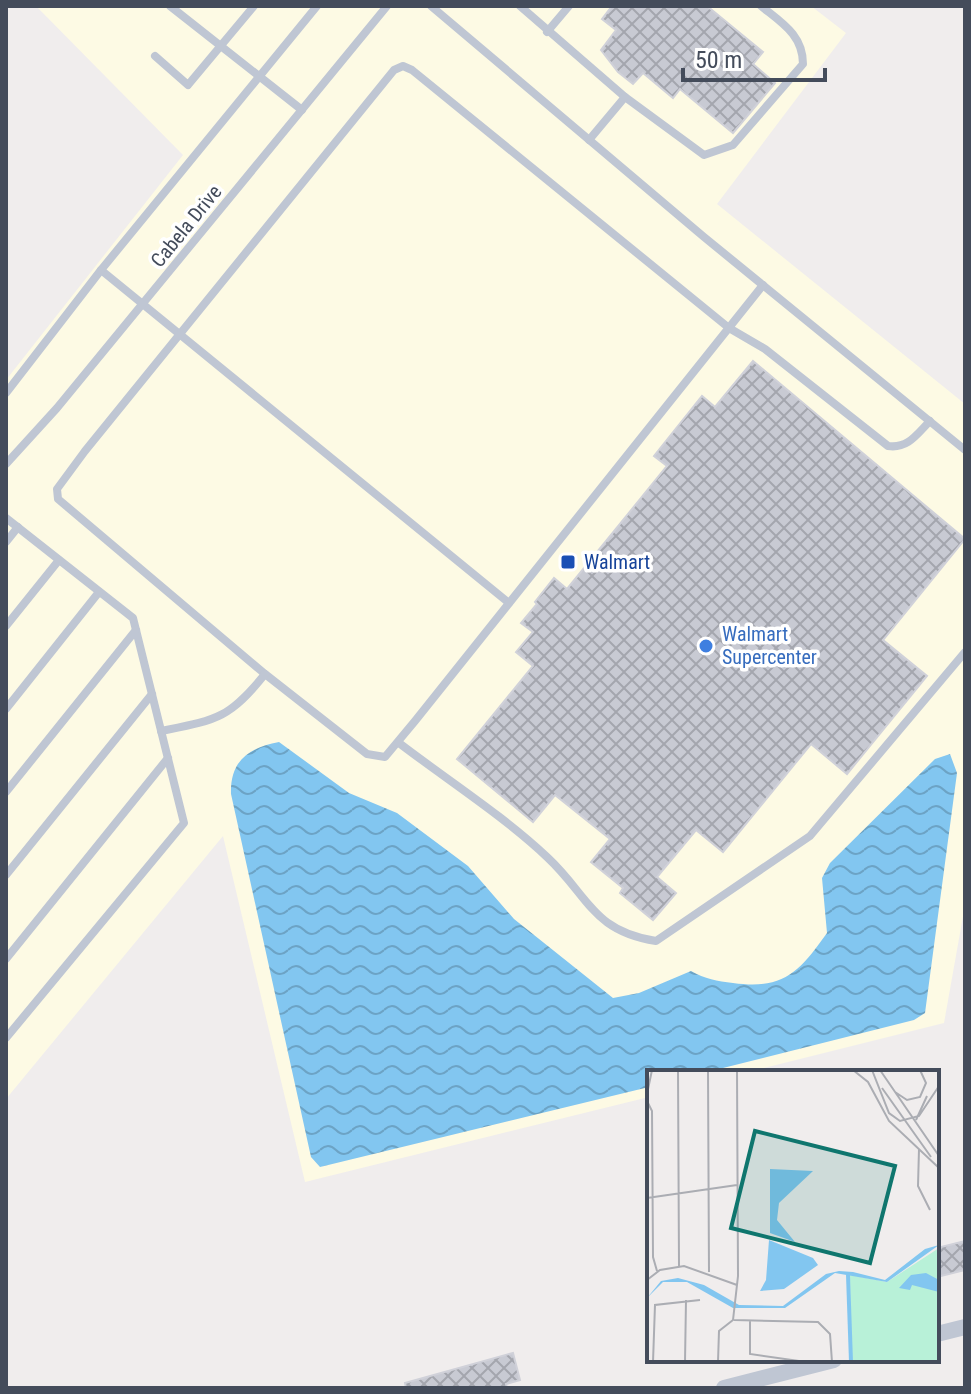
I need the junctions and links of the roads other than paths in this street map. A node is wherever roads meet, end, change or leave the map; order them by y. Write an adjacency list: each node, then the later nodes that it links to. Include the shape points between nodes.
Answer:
1 (170, 6): 10 (lane)
2 (254, 6): 10 (lane)
3 (317, 6): 12 (lane, Cabela Drive)
4 (387, 6): 14 (lane, Cabela Drive)
5 (431, 6): 15 (lane)
6 (520, 6): 9 (lane)
7 (569, 6): 9 (lane)
8 (761, 6): 13 (lane, via 803,46 803,64 733,145 704,155)
9 (547, 32): 13 (lane)
10 (221, 47): 11 (lane, via 188,85); 12 (lane)
11 (155, 56)
12 (259, 77): 14 (lane); 16 (lane, Cabela Drive)
13 (625, 97): 15 (lane)
14 (302, 110): 18 (lane, Cabela Drive)
15 (589, 140): 17 (lane)
16 (101, 270): 18 (lane); 21 (lane, Cabela Drive)
17 (763, 285): 19 (lane); 22 (lane)
18 (143, 304): 20 (lane); 24 (lane, Cabela Drive)
19 (729, 328): 20 (lane, via 403,66 394,70); 22 (lane, via 765,349 888,446 909,443); 30 (lane)
20 (180, 334): 30 (lane); 34 (lane, via 85,451 57,489 58,499)
21 (6, 393)
22 (930, 421): 23 (lane)
23 (965, 450)
24 (6, 464)
25 (6, 518): 26 (lane)
26 (18, 527): 27 (lane); 28 (lane)
27 (6, 542)
28 (59, 560): 29 (lane); 31 (lane)
29 (99, 592): 32 (lane, via 133,618); 36 (lane)
30 (509, 603): 38 (lane)
31 (6, 626)
32 (136, 630): 35 (lane); 40 (lane)
33 (965, 652): 38 (lane, via 810,836 656,941 633,937 600,919 547,857)
34 (265, 674): 37 (lane, via 232,711); 38 (lane, via 367,754 385,757)
35 (152, 694): 37 (lane); 41 (lane)
36 (6, 709)
37 (161, 731): 39 (lane)
38 (399, 743)
39 (168, 758): 42 (lane); 43 (lane, via 184,823)
40 (6, 792)
41 (6, 875)
42 (6, 959)
43 (6, 1038)
44 (965, 1327): 45 (street)
45 (939, 1334)
46 (826, 1362): 47 (street)
47 (724, 1388)

